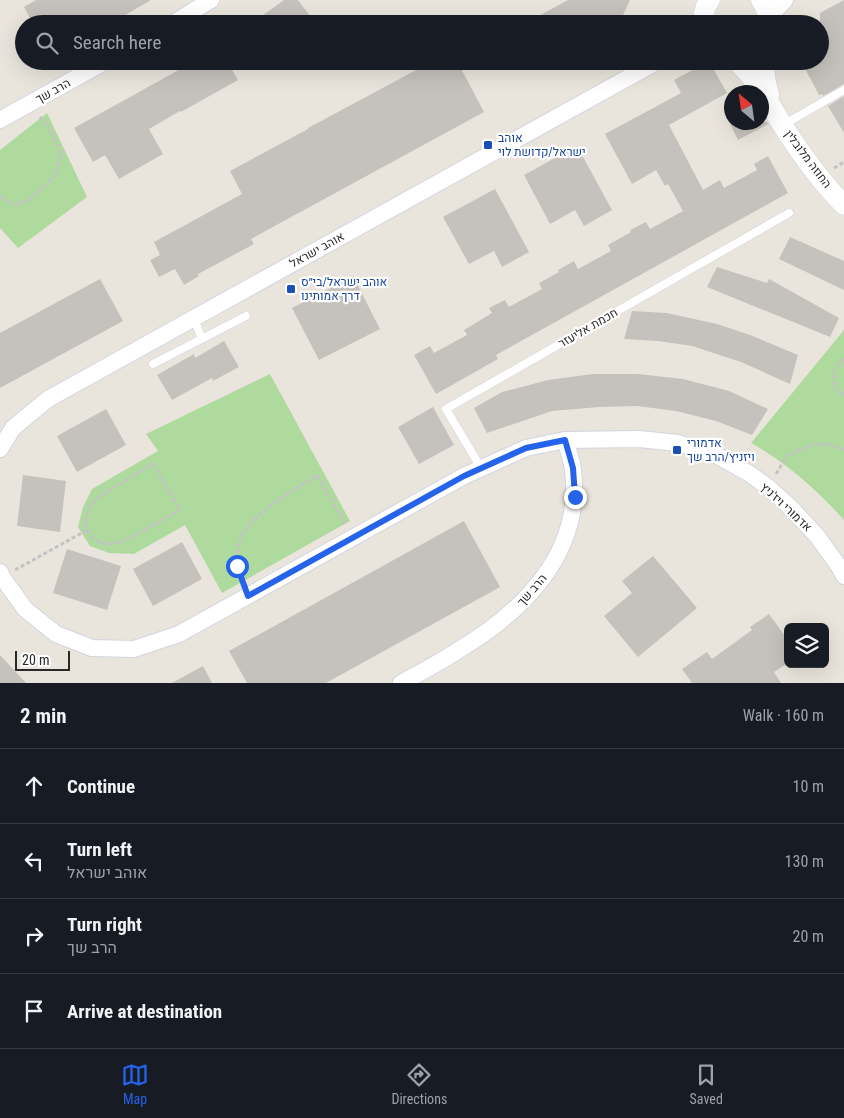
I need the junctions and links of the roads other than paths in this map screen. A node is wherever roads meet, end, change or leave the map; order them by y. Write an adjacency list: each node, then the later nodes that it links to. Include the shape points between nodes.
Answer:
1 (212, 0): 4 (street)
2 (761, 0): 5 (street)
3 (785, 0): 6 (street)
4 (187, 15)
5 (768, 15)
6 (772, 15)
7 (90, 70): 13 (street, הרב שך)
8 (640, 70): 17 (street, אוהב ישראל)
9 (745, 70): 12 (street, החוזה מלובלין)
10 (764, 70): 12 (street, החוזה מלובלין)
11 (844, 90): 12 (lane)
12 (779, 118): 14 (street, החוזה מלובלין, via 819,177)
13 (0, 120)
14 (844, 205)
15 (788, 213): 22 (lane, חכמת אליעזר, via 446,409)
16 (246, 316): 18 (lane)
17 (194, 319): 18 (lane); 21 (street, אוהב ישראל, via 48,399 13,428)
18 (202, 339): 19 (lane)
19 (153, 364)
20 (565, 440): 22 (street, via 526,448); 24 (street, אדמורי ויז'ניץ, via 682,444 718,456 750,474 791,508 817,536); 25 (street, הרב שך, via 573,468 575,497 562,548 549,570 534,590 497,624 457,652)
21 (0, 449)
22 (481, 468): 23 (street, via 179,634 134,649 92,648 56,634 25,609)
23 (1, 575)
24 (844, 576)
25 (401, 683)

